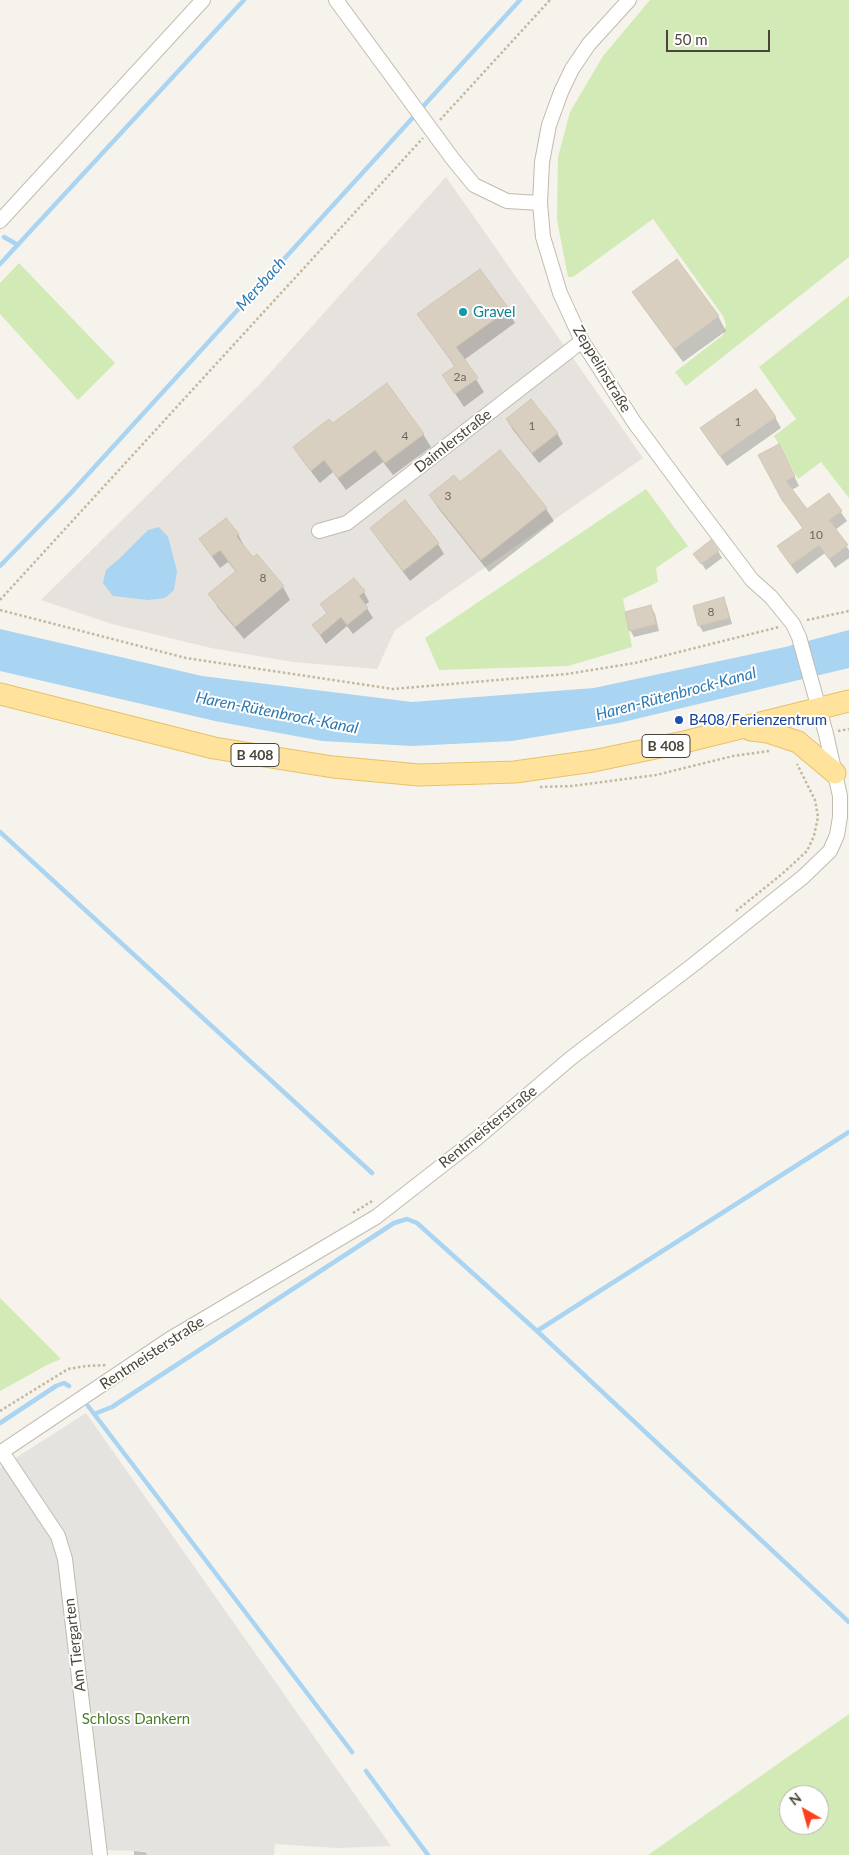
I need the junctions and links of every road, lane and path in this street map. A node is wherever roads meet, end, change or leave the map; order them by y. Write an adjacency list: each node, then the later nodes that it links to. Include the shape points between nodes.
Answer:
1 (203, 0): 7 (street)
2 (336, 0): 5 (street)
3 (550, 0): 5 (path)
4 (628, 0): 6 (street, Zeppelinstraße, via 589,44 561,92 549,125 542,162)
5 (429, 126): 6 (street, via 474,185 507,201); 10 (path)
6 (540, 203): 8 (street, Zeppelinstraße, via 543,237 560,293)
7 (0, 221)
8 (582, 341): 9 (street, Daimlerstraße, via 347,523); 13 (street, Zeppelinstraße, via 634,422 685,491 752,580)
9 (319, 531)
10 (0, 600)
11 (0, 610): 13 (path, via 186,658 393,689 567,674 635,663)
12 (849, 611): 13 (path)
13 (793, 624): 16 (street, Zeppelinstraße)
14 (0, 694): 17 (main road, B 408, via 214,748 333,767 418,775 516,772 593,761)
15 (849, 701): 16 (main road, B 408)
16 (819, 708): 17 (main road, B 408); 19 (street, Rentmeisterstraße)
17 (738, 729): 19 (main road, via 768,732 798,742)
18 (796, 759): 21 (path, via 815,800 818,817 814,836 807,850)
19 (835, 774): 20 (street, Rentmeisterstraße)
20 (845, 796): 26 (street, Rentmeisterstraße, via 837,835 830,851 803,877 571,1058 468,1145 376,1216 170,1339)
21 (736, 911)
22 (380, 1196): 23 (path)
23 (348, 1216)
24 (112, 1362): 25 (path, via 68,1369)
25 (0, 1411)
26 (1, 1453): 27 (street, Am Tiergarten, via 58,1536 65,1559)
27 (100, 1855)

